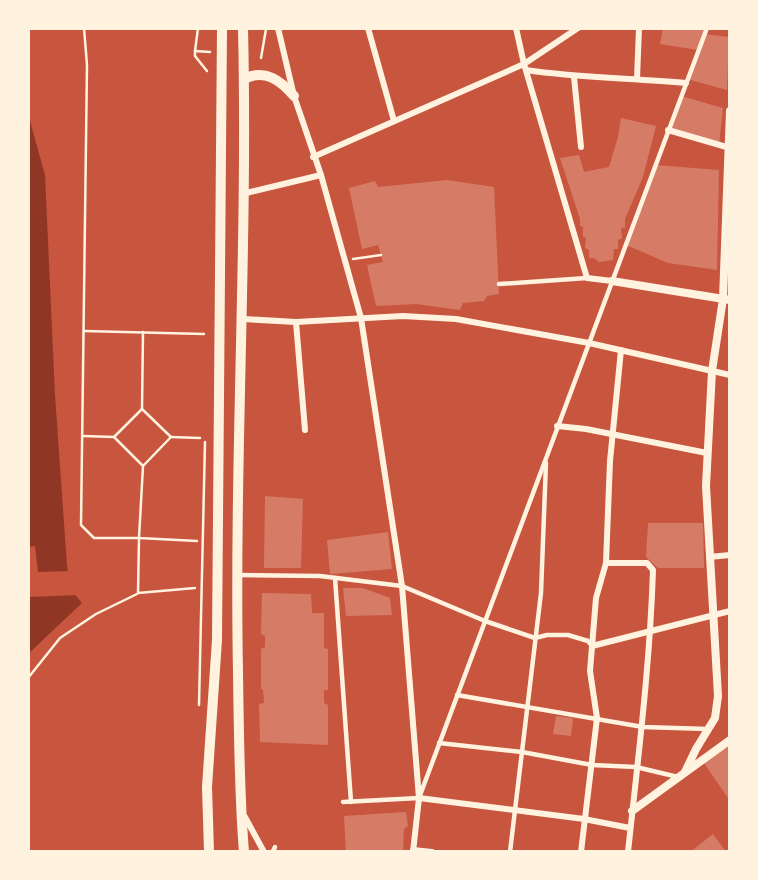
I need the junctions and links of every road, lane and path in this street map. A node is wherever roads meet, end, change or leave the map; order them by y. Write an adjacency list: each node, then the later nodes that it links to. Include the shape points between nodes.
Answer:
1 (84, 28): 38 (path)
2 (198, 28): 15 (path, via 195,53)
3 (222, 28): 93 (highway, via 217,640 207,788)
4 (243, 28): 17 (highway)
5 (259, 28): 6 (path)
6 (267, 28): 13 (path)
7 (278, 28): 20 (street)
8 (368, 28): 22 (street)
9 (516, 28): 14 (street)
10 (578, 28): 14 (street)
11 (639, 28): 18 (street)
12 (706, 28): 19 (street)
13 (261, 58)
14 (525, 67): 16 (street); 22 (street); 31 (street)
15 (207, 71)
16 (574, 77): 18 (street); 24 (street)
17 (244, 79): 20 (highway, via 252,75 277,79); 28 (highway)
18 (637, 79): 19 (street)
19 (686, 83): 23 (street)
20 (294, 96): 26 (street)
21 (730, 111): 25 (street)
22 (394, 121): 26 (street)
23 (668, 130): 25 (street); 32 (street)
24 (581, 147)
25 (729, 148): 34 (street)
26 (313, 157): 27 (street)
27 (321, 175): 28 (street); 30 (street)
28 (242, 194): 36 (highway)
29 (381, 255): 30 (path)
30 (345, 260): 35 (street)
31 (587, 278): 32 (street); 33 (street)
32 (612, 281): 34 (street); 41 (street)
33 (499, 284)
34 (727, 299): 43 (street)
35 (361, 318): 37 (street); 41 (street, via 456,318); 63 (street)
36 (243, 319): 37 (street); 61 (highway)
37 (296, 323): 47 (street)
38 (84, 331): 39 (path); 49 (path)
39 (143, 332): 40 (path); 45 (path)
40 (204, 334)
41 (589, 343): 42 (street); 46 (street)
42 (621, 350): 43 (street); 48 (street)
43 (712, 371): 44 (street); 53 (street)
44 (730, 376)
45 (142, 409): 50 (path); 51 (path)
46 (557, 426): 48 (street); 54 (street)
47 (305, 430)
48 (613, 435): 53 (street); 60 (street)
49 (81, 436): 50 (path); 56 (path, via 81,525 94,538)
50 (114, 437): 55 (path)
51 (171, 437): 52 (path); 55 (path)
52 (200, 438)
53 (707, 453): 59 (street)
54 (546, 458): 68 (street); 70 (street)
55 (143, 466): 56 (path)
56 (139, 538): 57 (path); 65 (path)
57 (197, 541)
58 (730, 555): 59 (street)
59 (709, 556): 67 (street)
60 (606, 563): 69 (street, via 647,563 653,569); 71 (street, via 596,598)
61 (236, 575): 62 (street); 87 (highway)
62 (335, 578): 63 (street); 86 (street)
63 (402, 586): 68 (street); 84 (street)
64 (195, 588): 65 (path)
65 (138, 593): 72 (path, via 60,638)
66 (730, 611): 67 (street)
67 (713, 616): 69 (street); 77 (street, via 718,696 716,718)
68 (485, 621): 70 (street); 73 (street)
69 (651, 633): 71 (street); 76 (street)
70 (535, 638): 71 (street, via 568,635); 74 (street)
71 (592, 646): 75 (street, via 590,671)
72 (28, 678)
73 (457, 695): 74 (street); 79 (street)
74 (527, 706): 75 (street); 80 (street)
75 (597, 718): 76 (street); 81 (street)
76 (643, 727): 77 (street); 82 (street)
77 (708, 729): 83 (street)
78 (730, 740): 83 (street)
79 (439, 743): 80 (street); 84 (street)
80 (522, 752): 81 (street); 88 (street)
81 (592, 765): 82 (street); 90 (street)
82 (636, 767): 83 (street); 89 (street)
83 (682, 774): 89 (street)
84 (419, 798): 86 (street); 88 (street); 92 (street)
85 (343, 802): 86 (street)
86 (351, 802)
87 (241, 810): 94 (highway); 95 (street)
88 (515, 810): 90 (street); 97 (street)
89 (632, 811): 91 (street)
90 (584, 819): 91 (street); 98 (street)
91 (630, 828): 99 (street)
92 (413, 851): 96 (street)
93 (209, 852)
94 (244, 852)
95 (264, 852)
96 (432, 852)
97 (510, 852)
98 (581, 852)
99 (628, 852)

